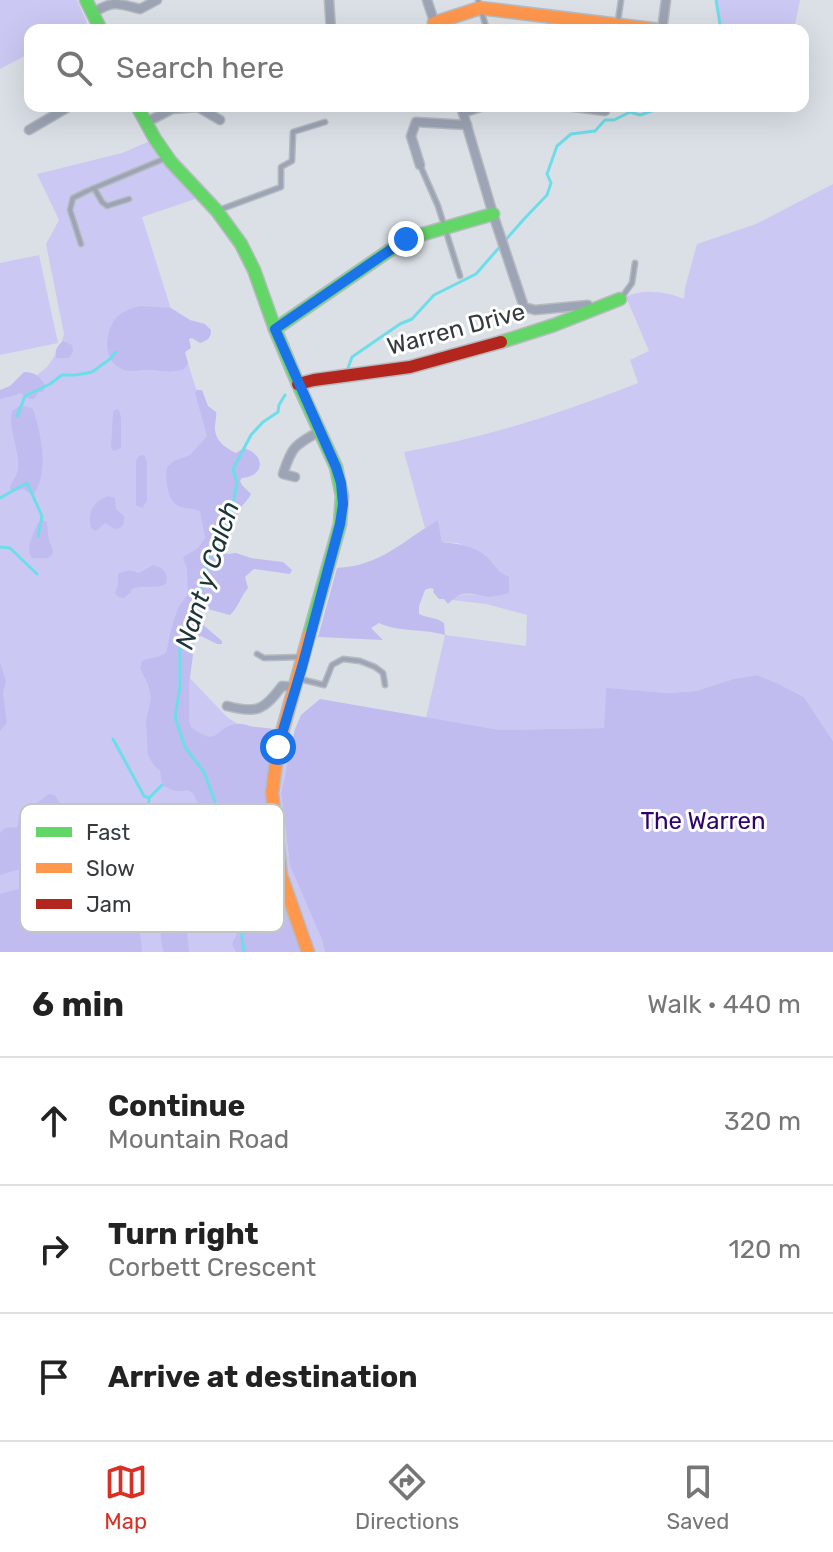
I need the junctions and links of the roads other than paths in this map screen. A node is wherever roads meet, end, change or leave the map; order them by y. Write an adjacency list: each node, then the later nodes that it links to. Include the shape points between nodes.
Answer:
1 (86, 0): 8 (main road)
2 (157, 0): 8 (street, via 140,9 107,3)
3 (329, 0): 10 (street)
4 (427, 0): 11 (street)
5 (621, 0): 14 (lane)
6 (666, 0): 15 (street)
7 (479, 4): 12 (main road); 13 (lane); 14 (main road)
8 (93, 13): 9 (main road)
9 (98, 24)
10 (331, 24)
11 (435, 24)
12 (440, 24)
13 (485, 24)
14 (618, 24)
15 (662, 24)
16 (60, 112): 25 (street)
17 (140, 112): 23 (main road)
18 (166, 112): 23 (street)
19 (206, 112): 21 (street)
20 (463, 112): 24 (street)
21 (220, 120)
22 (325, 122): 30 (lane, via 293,132 292,161 281,167 281,187)
23 (145, 123): 26 (main road)
24 (467, 125): 27 (street, via 416,122 411,136); 31 (street)
25 (29, 130)
26 (168, 157): 28 (lane); 30 (main road)
27 (420, 165): 32 (lane)
28 (94, 188): 29 (lane, via 107,206); 33 (lane, via 77,195 70,205)
29 (129, 199)
30 (217, 211): 38 (main road, via 254,270)
31 (493, 214): 32 (main road); 37 (street, via 524,307 588,305)
32 (445, 228): 35 (lane); 38 (main road, via 406,239)
33 (81, 244)
34 (635, 263): 36 (lane, via 632,283)
35 (460, 276)
36 (620, 299): 37 (main road, Warren Drive)
37 (591, 310): 39 (main road, Warren Drive, via 410,367)
38 (275, 329): 39 (main road)
39 (298, 384): 40 (main road)
40 (320, 431): 41 (street, via 290,452 283,474); 43 (main road, via 339,475 343,504)
41 (295, 477)
42 (257, 654): 43 (lane)
43 (304, 657): 44 (main road)
44 (297, 683): 45 (lane, via 324,685 332,665 343,659 375,667 383,673); 46 (street, via 282,686 258,709); 47 (main road, via 278,747)
45 (385, 685)
46 (227, 706)
47 (273, 804)
48 (284, 884): 49 (main road)
49 (308, 952)

